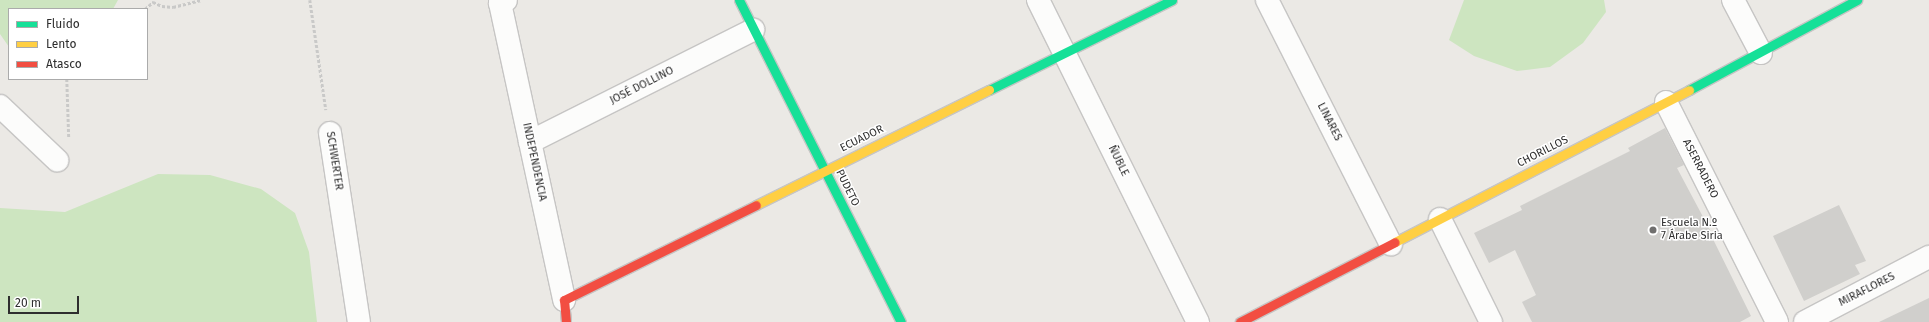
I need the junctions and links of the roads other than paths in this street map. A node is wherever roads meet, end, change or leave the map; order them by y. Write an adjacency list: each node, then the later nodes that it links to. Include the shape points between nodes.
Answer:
1 (739, 0): 8 (street, PUDETO)
2 (1038, 0): 9 (street, ÑUBLE)
3 (1172, 0): 9 (street, ECUADOR)
4 (1267, 0): 18 (street, LINARES)
5 (1733, 0): 10 (street)
6 (1857, 0): 10 (street, CHORILLOS)
7 (503, 2): 14 (street, INDEPENDENCIA)
8 (753, 30): 14 (street, JOSÉ DOLLINO); 16 (street, PUDETO)
9 (1064, 53): 16 (street, ECUADOR); 24 (street, ÑUBLE)
10 (1761, 53): 11 (street, CHORILLOS)
11 (1666, 102): 17 (street, CHORILLOS); 27 (street, ASERRADERO)
12 (0, 106): 15 (street)
13 (330, 133): 21 (street, SCHWERTER)
14 (530, 142): 20 (street, INDEPENDENCIA)
15 (57, 160)
16 (825, 171): 20 (street, ECUADOR); 23 (street, PUDETO)
17 (1440, 219): 18 (street, CHORILLOS); 26 (street)
18 (1391, 244): 25 (street, CHORILLOS)
19 (1929, 257): 28 (street, MIRAFLORES)
20 (564, 300): 22 (street, INDEPENDENCIA)
21 (359, 322)
22 (566, 322)
23 (900, 322)
24 (1198, 322)
25 (1240, 322)
26 (1491, 322)
27 (1777, 322)
28 (1804, 322)

